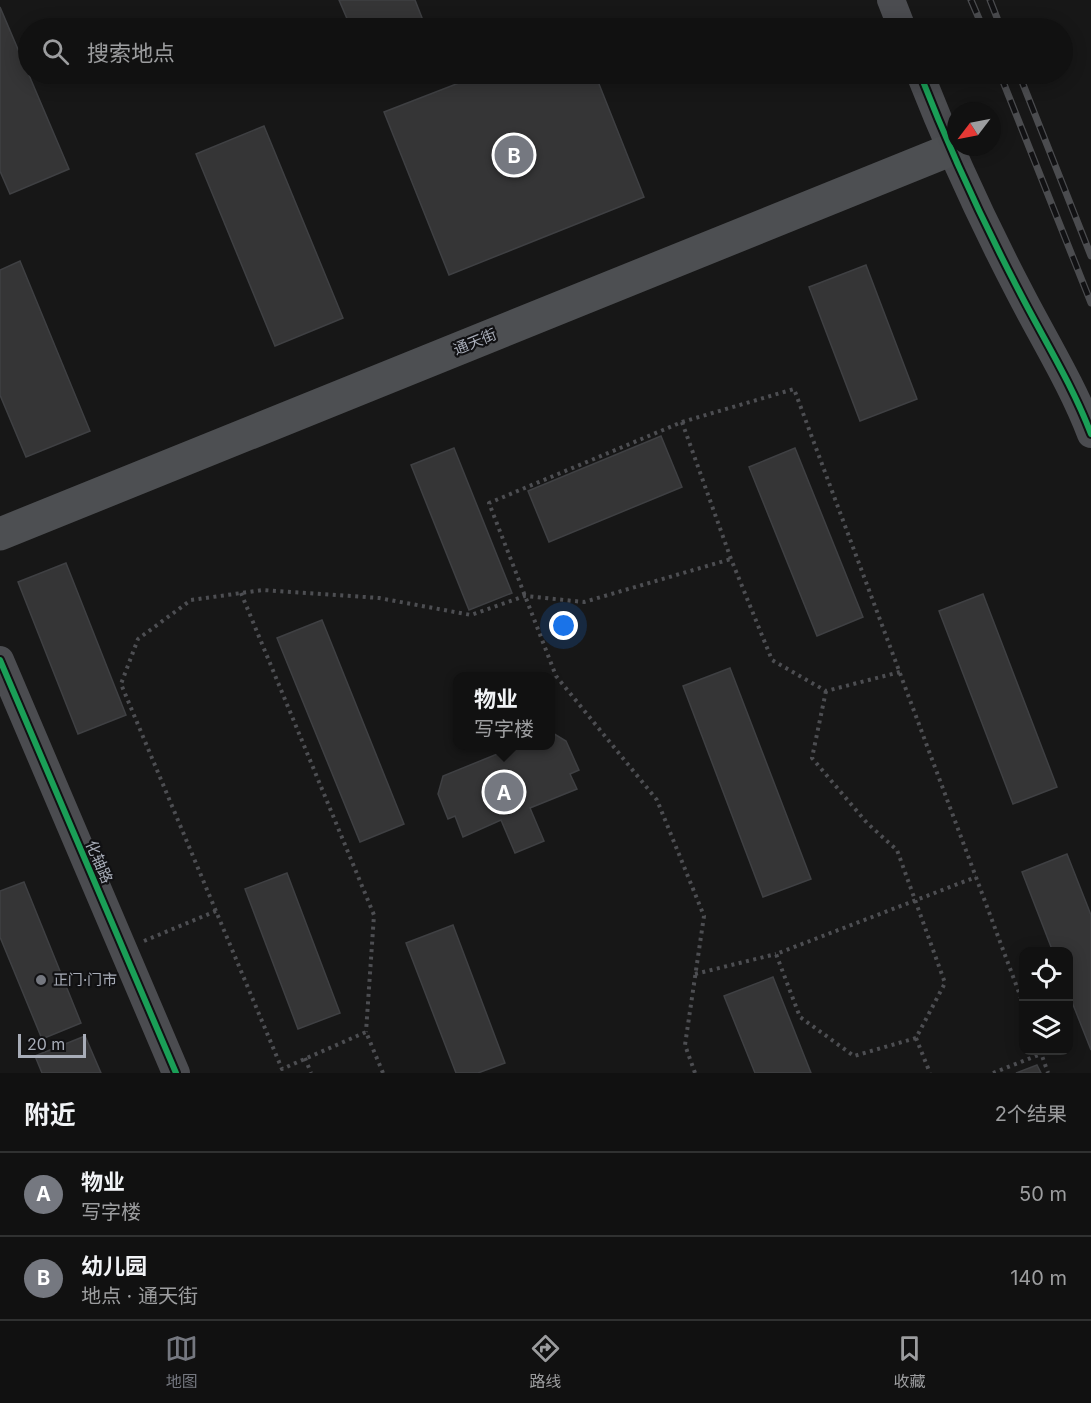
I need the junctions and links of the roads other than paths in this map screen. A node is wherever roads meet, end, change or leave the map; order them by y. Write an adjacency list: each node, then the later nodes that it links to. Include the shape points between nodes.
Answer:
1 (891, 0): 2 (street)
2 (898, 18)
3 (924, 84): 4 (street)
4 (947, 142)
5 (947, 151): 8 (main road, 通天街)
6 (953, 156): 7 (street, via 1083,411)
7 (1091, 434)
8 (0, 534)
9 (0, 660): 10 (street, 化轴路)
10 (176, 1073)

